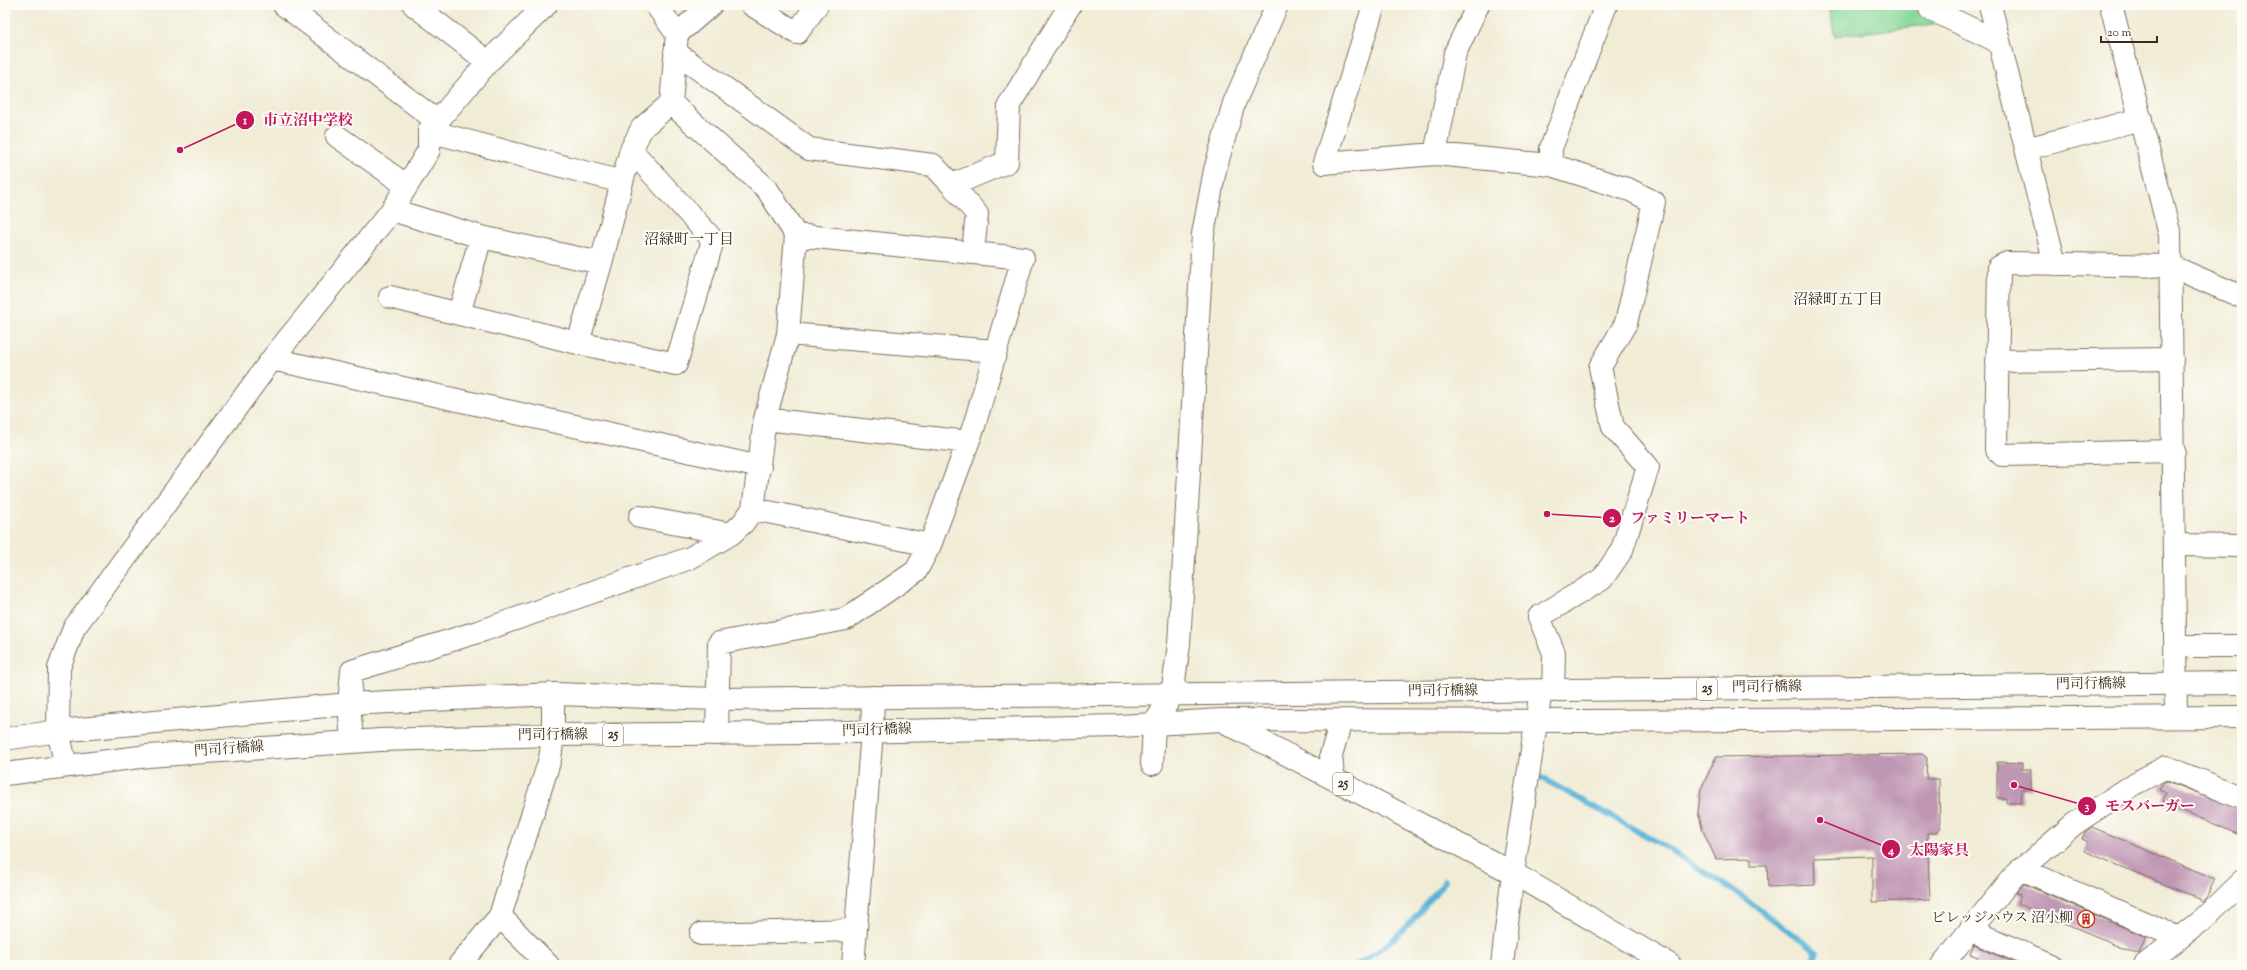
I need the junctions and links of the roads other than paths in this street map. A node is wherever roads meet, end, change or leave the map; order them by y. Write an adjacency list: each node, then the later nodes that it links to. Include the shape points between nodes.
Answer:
1 (284, 5): 21 (street)
2 (414, 5): 18 (street)
3 (546, 5): 18 (street)
4 (656, 5): 17 (street)
5 (711, 5): 17 (street)
6 (752, 5): 7 (street, via 797,33)
7 (817, 5)
8 (1070, 5): 28 (street, via 1009,105 1007,162)
9 (1277, 5): 62 (street, via 1234,103 1215,170 1203,234 1179,644)
10 (1374, 5): 25 (street, via 1324,163)
11 (1478, 5): 25 (street, via 1455,53)
12 (1606, 5): 26 (street, via 1551,148)
13 (1990, 5): 16 (street)
14 (2110, 5): 20 (street)
15 (1930, 9): 16 (street)
16 (1999, 42): 23 (street)
17 (676, 43): 19 (street); 28 (street, via 810,150 933,165)
18 (488, 62): 21 (street)
19 (671, 103): 24 (street, via 642,128); 31 (street, via 767,189)
20 (2141, 119): 23 (street); 36 (street, via 2170,235)
21 (433, 126): 27 (street); 29 (street, via 430,150)
22 (337, 136): 29 (street)
23 (2026, 149): 35 (street)
24 (631, 150): 27 (street); 41 (street, via 713,240 676,364)
25 (1435, 154): 26 (street)
26 (1551, 164): 60 (street, via 1630,190 1654,202 1626,323 1600,367 1613,426 1648,467 1622,550 1602,579 1539,617 1554,653)
27 (622, 182): 34 (street)
28 (952, 185): 33 (street, via 977,214)
29 (407, 186): 30 (street)
30 (392, 210): 32 (street); 43 (street)
31 (796, 234): 33 (street); 40 (street)
32 (481, 237): 34 (street); 39 (street)
33 (973, 252): 42 (street, via 1023,258)
34 (601, 263): 41 (street)
35 (2054, 264): 36 (street); 45 (street, via 2007,262 1999,267)
36 (2171, 266): 38 (street); 44 (street)
37 (390, 297): 39 (street)
38 (2242, 297)
39 (459, 314): 41 (street)
40 (788, 334): 42 (street); 46 (street)
41 (578, 344)
42 (994, 351): 47 (street)
43 (272, 359): 49 (street); 72 (street, via 74,628 60,668)
44 (2172, 359): 45 (street); 48 (street)
45 (1997, 362): 48 (street, via 1996,449 2002,455)
46 (765, 419): 47 (street); 49 (street)
47 (968, 442): 53 (street)
48 (2174, 451): 54 (street)
49 (760, 467): 50 (street)
50 (753, 509): 52 (street); 53 (street)
51 (640, 517): 52 (street)
52 (731, 534): 65 (street, via 690,558 484,630 352,671)
53 (930, 545): 64 (street, via 916,571 846,619 719,643)
54 (2175, 545): 55 (street); 56 (street)
55 (2242, 546)
56 (2176, 646): 57 (street); 59 (street)
57 (2242, 646)
58 (2242, 683): 59 (street, 門司行橋線 / 25)
59 (2176, 684): 60 (street, 門司行橋線 / 25); 66 (street)
60 (1547, 691): 62 (street, 門司行橋線 / 25); 70 (street)
61 (554, 694): 64 (street, 門司行橋線 / 25); 65 (street, 門司行橋線 / 25); 75 (street)
62 (1172, 695): 63 (street, 門司行橋線 / 25); 68 (street, 門司行橋線 / 25); 71 (street)
63 (873, 697): 64 (street, 門司行橋線 / 25); 73 (street)
64 (718, 699): 74 (street)
65 (349, 704): 72 (street, 門司行橋線 / 25); 77 (street)
66 (2176, 717): 67 (street, 門司行橋線 / 25); 70 (street, 門司行橋線 / 25)
67 (2242, 717)
68 (1222, 720): 69 (street, 門司行橋線 / 25); 71 (street, 門司行橋線 / 25); 81 (street, 門司行橋線 / 25)
69 (1341, 721): 70 (street, 門司行橋線 / 25); 81 (street, via 1331,756)
70 (1538, 721): 84 (street)
71 (1154, 724): 73 (street, 門司行橋線 / 25); 78 (street)
72 (58, 731): 76 (street, 門司行橋線 / 25); 79 (street)
73 (872, 732): 74 (street, 門司行橋線 / 25); 87 (street)
74 (716, 734): 75 (street, 門司行橋線 / 25)
75 (553, 736): 77 (street, 門司行橋線 / 25); 86 (street, via 550,759)
76 (5, 739)
77 (352, 740): 79 (street, 門司行橋線 / 25, via 148,756)
78 (1152, 764)
79 (66, 766): 80 (street, 門司行橋線 / 25)
80 (5, 774)
81 (1333, 778): 84 (street, 門司行橋線 / 25)
82 (2242, 798): 83 (street, via 2166,767 2136,783 2074,824)
83 (2021, 869): 88 (street); 90 (street)
84 (1513, 873): 94 (street); 95 (street, 門司行橋線 / 25)
85 (2242, 882): 90 (street)
86 (500, 916): 91 (street); 92 (street)
87 (855, 930): 89 (street); 93 (street)
88 (1970, 930): 96 (street); 97 (street)
89 (701, 934)
90 (2180, 938): 98 (street)
91 (460, 965)
92 (548, 965)
93 (853, 965)
94 (1502, 965)
95 (1670, 965)
96 (1942, 965)
97 (2051, 965)
98 (2145, 965)

